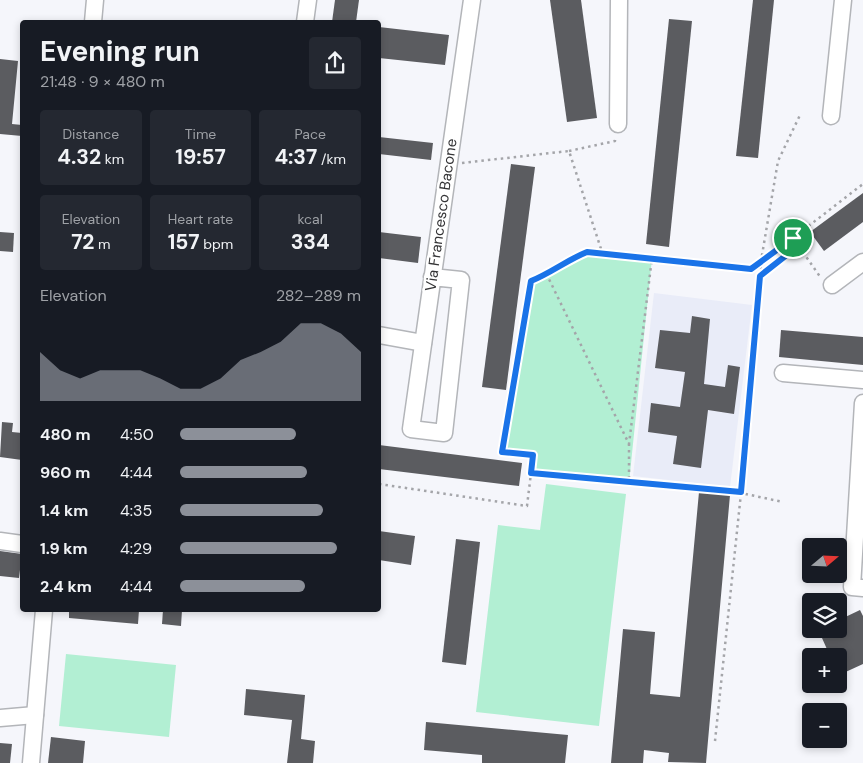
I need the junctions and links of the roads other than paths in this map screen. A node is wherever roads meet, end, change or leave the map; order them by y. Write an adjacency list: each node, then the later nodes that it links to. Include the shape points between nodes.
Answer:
1 (95, 0): 6 (street)
2 (308, 0): 7 (street)
3 (472, 0): 11 (street, Via Francesco Bacone)
4 (619, 0): 9 (street)
5 (843, 0): 8 (street)
6 (93, 20)
7 (305, 20)
8 (831, 116)
9 (618, 124)
10 (863, 262): 12 (street)
11 (432, 277): 14 (street, Via Francesco Bacone); 14 (street, Via Francesco Bacone, via 461,280 444,433 411,430)
12 (832, 285)
13 (381, 335): 14 (street)
14 (423, 343)
15 (783, 373): 16 (street)
16 (863, 380)
17 (863, 403): 18 (street)
18 (863, 410): 21 (street, via 852,587)
19 (0, 541): 20 (street)
20 (20, 544)
21 (863, 588)
22 (44, 612): 23 (street)
23 (35, 715): 24 (street); 25 (street)
24 (0, 718)
25 (31, 763)

